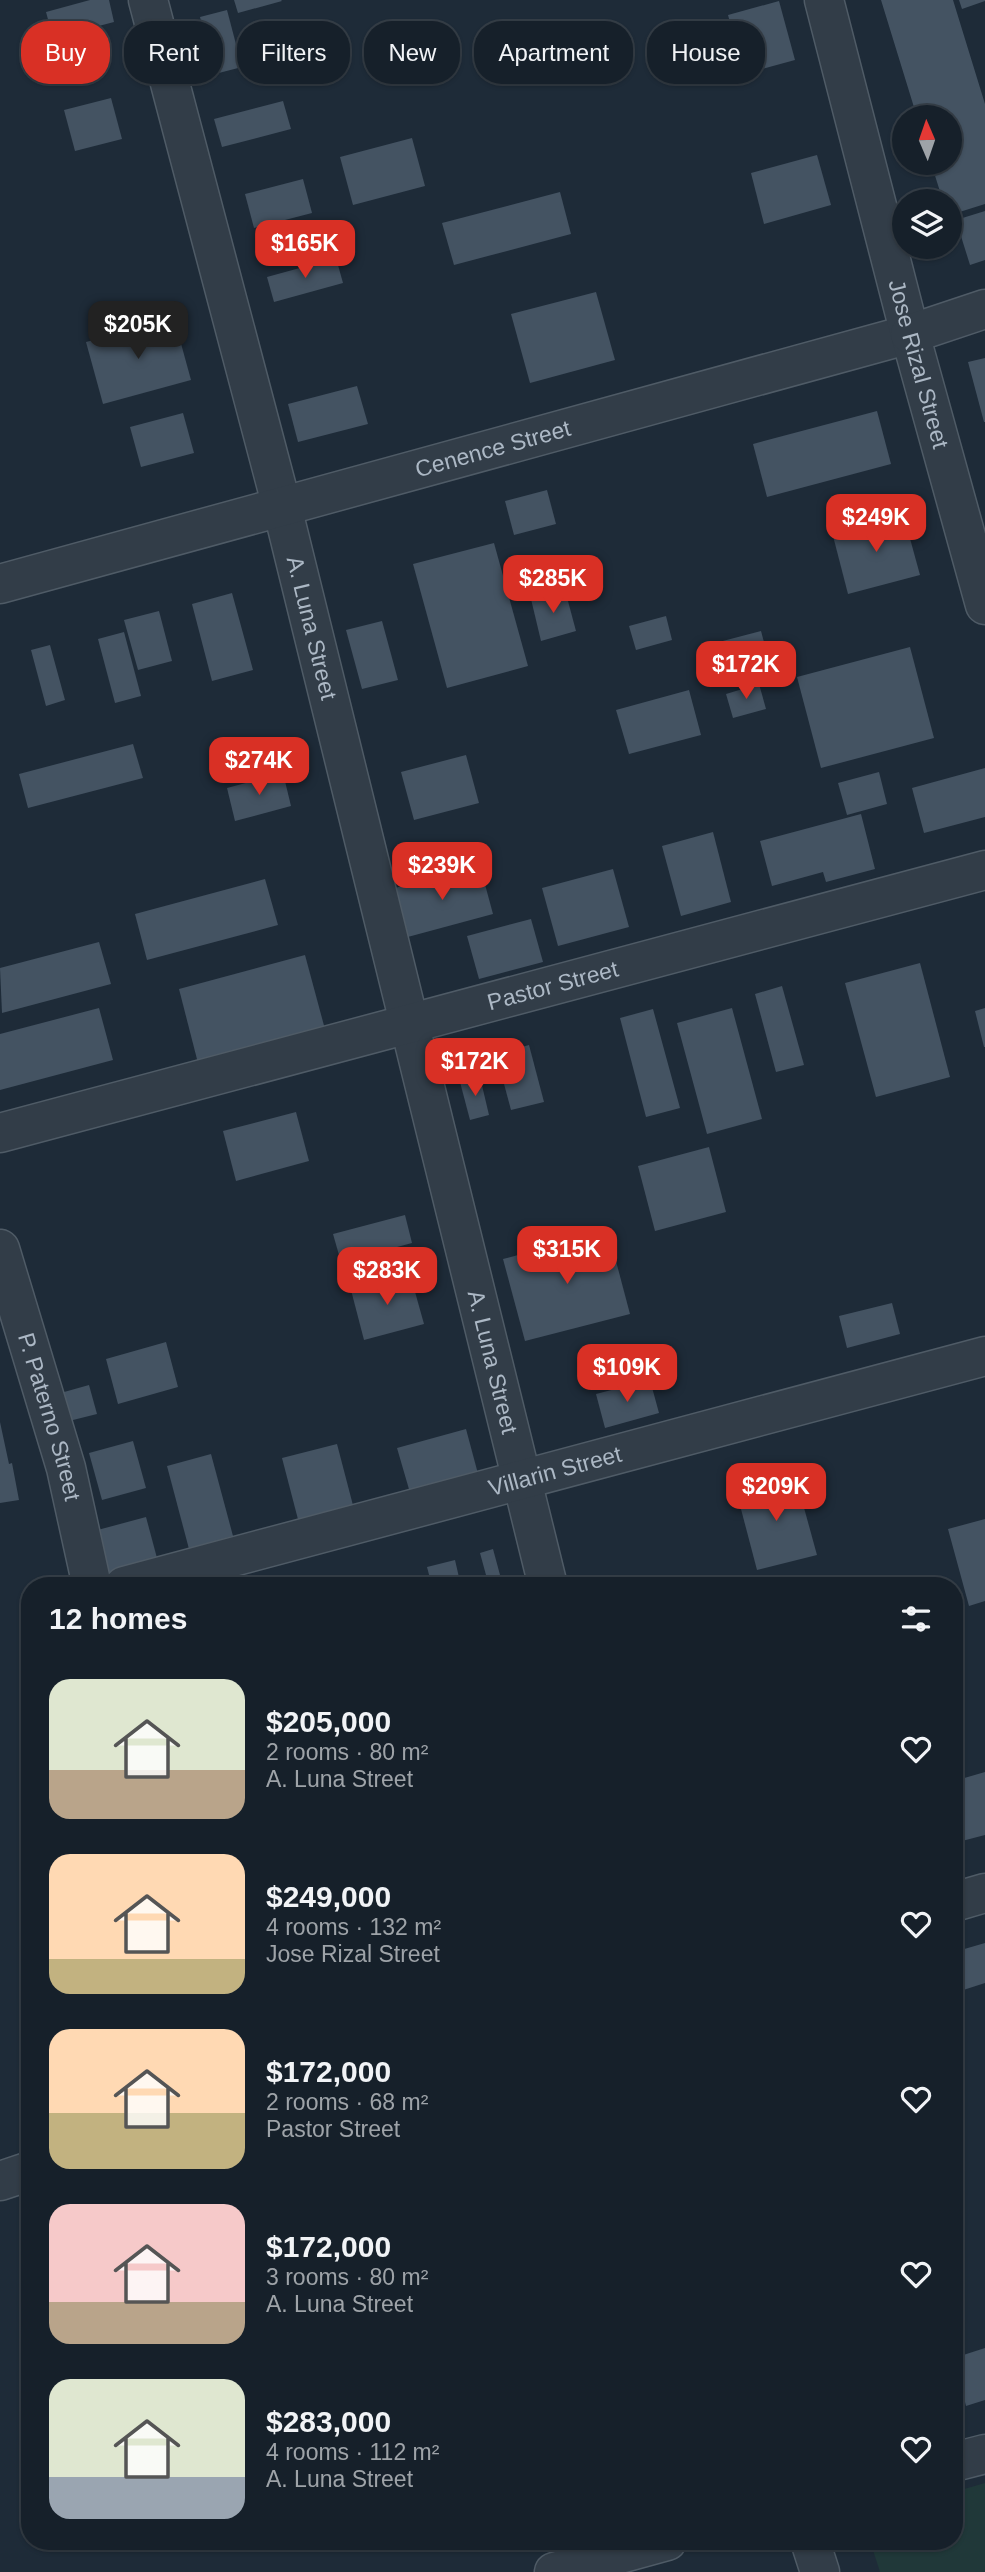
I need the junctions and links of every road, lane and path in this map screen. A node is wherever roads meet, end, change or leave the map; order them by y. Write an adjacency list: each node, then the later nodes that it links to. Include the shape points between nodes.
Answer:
1 (148, 0): 5 (street, A. Luna Street)
2 (824, 0): 4 (street, Jose Rizal Street)
3 (985, 309): 4 (street, Cenence Street)
4 (910, 334): 5 (street, Cenence Street); 7 (street, Jose Rizal Street)
5 (282, 507): 6 (street, Cenence Street); 9 (street, A. Luna Street)
6 (0, 584)
7 (985, 605)
8 (985, 870): 9 (street, Pastor Street)
9 (409, 1024): 10 (street, Pastor Street); 13 (street, A. Luna Street)
10 (0, 1133)
11 (0, 1249): 14 (street, P. Paterno Street, via 66,1468)
12 (985, 1356): 13 (street, Villarin Street)
13 (522, 1479): 15 (street, Villarin Street); 16 (street, A. Luna Street)
14 (90, 1577)
15 (157, 1577)
16 (546, 1577)
17 (985, 1893): 18 (street)
18 (963, 1899)
19 (21, 2174): 20 (street)
20 (0, 2181)
21 (985, 2454): 22 (street)
22 (963, 2460)
23 (634, 2550): 25 (street)
24 (813, 2550): 26 (street)
25 (554, 2572)
26 (820, 2572)

